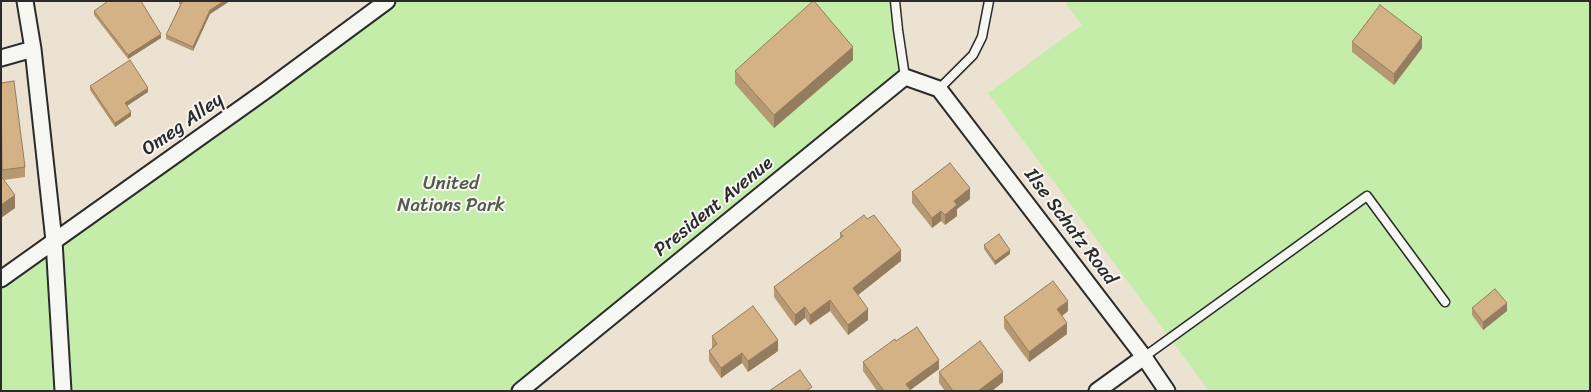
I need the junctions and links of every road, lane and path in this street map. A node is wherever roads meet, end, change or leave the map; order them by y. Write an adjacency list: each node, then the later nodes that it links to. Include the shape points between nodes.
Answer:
1 (25, 1): 5 (street)
2 (387, 1): 9 (street, Omeg Alley)
3 (895, 1): 7 (lane)
4 (989, 1): 8 (lane, via 982,38 972,55)
5 (33, 49): 6 (street); 9 (street)
6 (1, 58)
7 (906, 76): 8 (street); 14 (street, President Avenue)
8 (939, 89): 12 (street, Ilse Schatz Road)
9 (54, 241): 10 (street, Omeg Alley); 13 (street)
10 (1, 279)
11 (1445, 302): 12 (lane, via 1367,196)
12 (1144, 357): 15 (street); 16 (street, Ilse Schatz Road)
13 (63, 391)
14 (520, 391)
15 (1097, 391)
16 (1168, 391)

